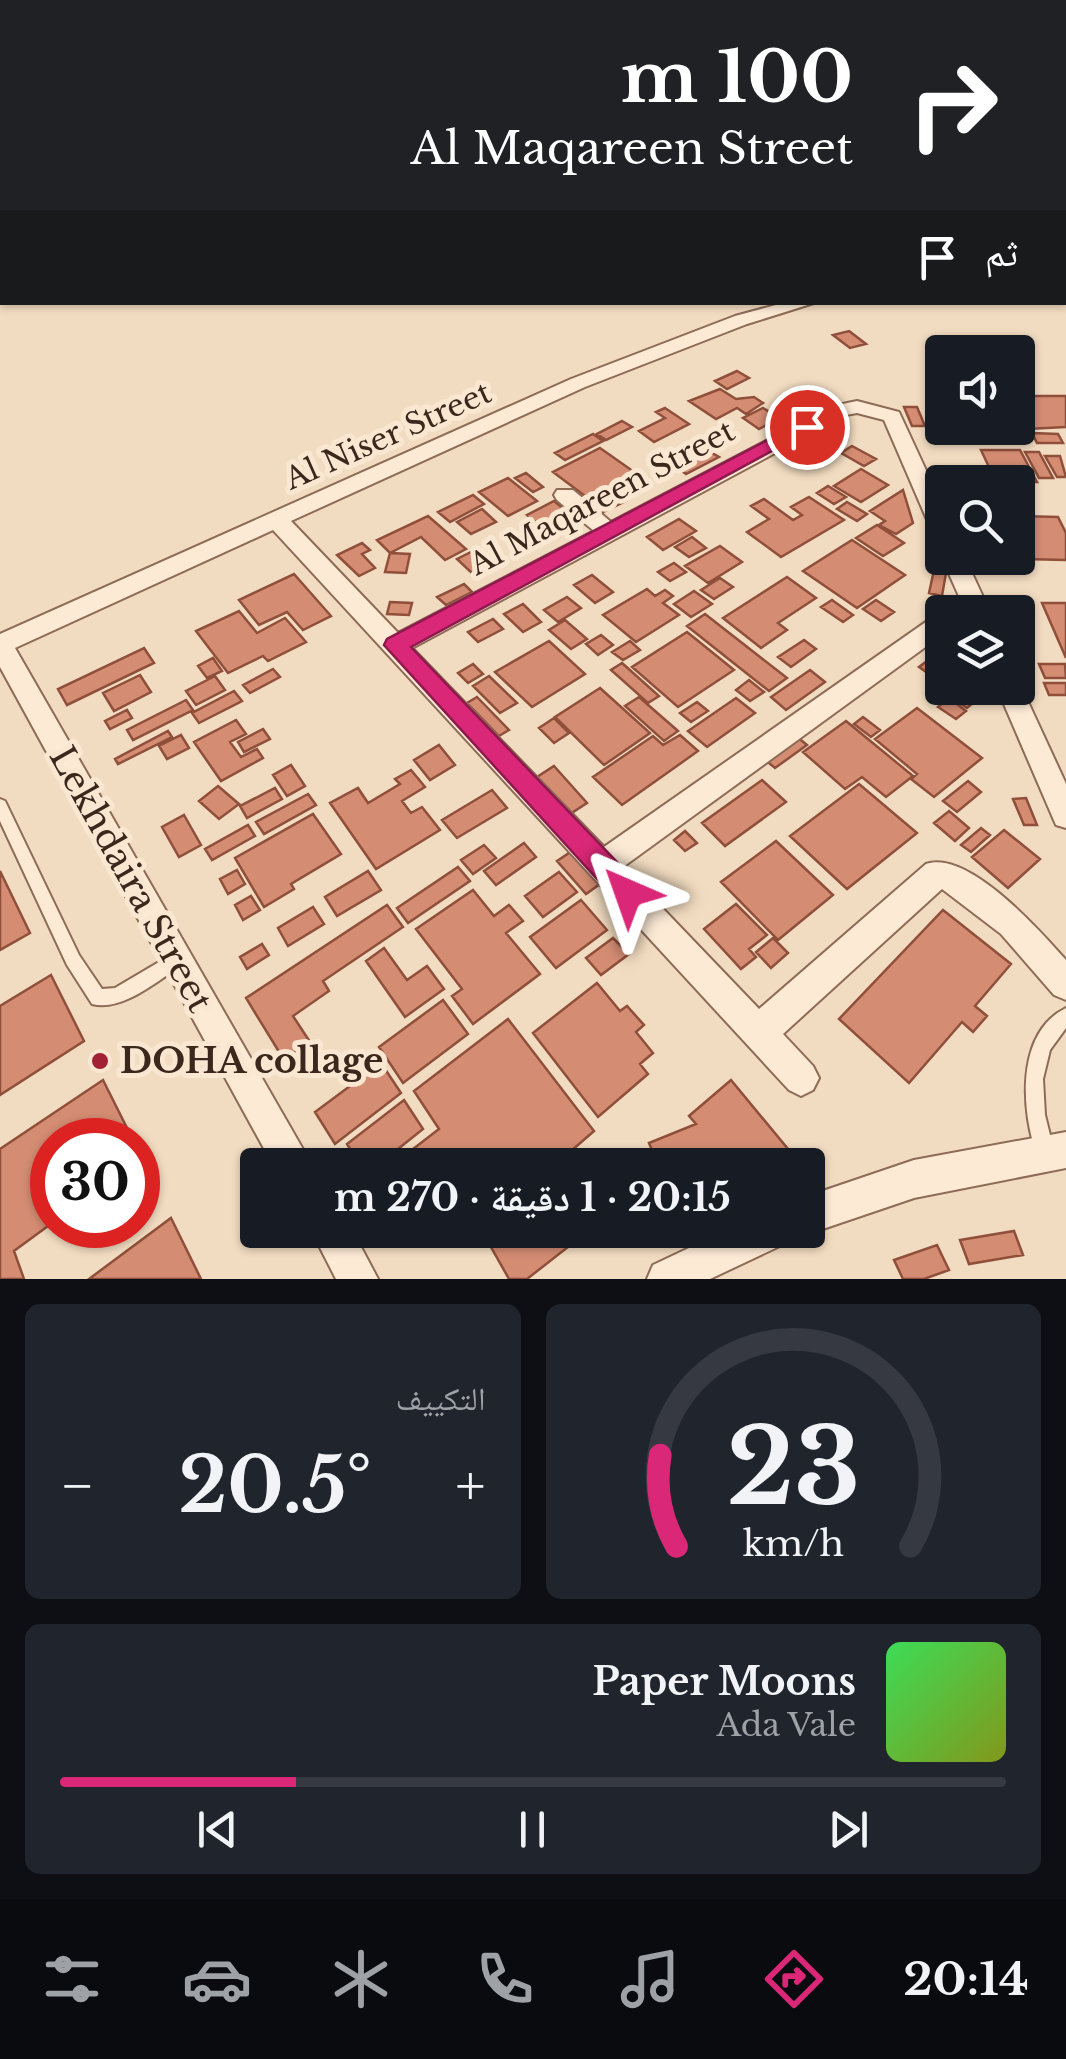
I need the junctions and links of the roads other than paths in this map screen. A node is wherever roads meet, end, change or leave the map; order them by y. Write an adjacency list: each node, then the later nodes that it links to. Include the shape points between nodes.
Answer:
1 (878, 0): 2 (lane)
2 (900, 0)
3 (794, 305): 6 (street, Al Niser Street, via 578,383)
4 (925, 491): 7 (street, Al Maqareen Street, via 892,416 857,406)
5 (565, 495): 7 (street)
6 (276, 519): 9 (street, Al Niser Street); 10 (street)
7 (608, 531): 10 (street, Al Maqareen Street)
8 (925, 635): 14 (street)
9 (0, 644): 15 (street, Lekhdaira Street)
10 (396, 645): 14 (street)
11 (1017, 705): 13 (street)
12 (0, 805): 15 (lane, via 73,960 98,998 117,996)
13 (1066, 816)
14 (602, 865): 18 (street)
15 (176, 960): 20 (street, Lekhdaira Street)
16 (1066, 984): 18 (street, via 1012,924 937,874)
17 (1066, 1016): 21 (lane, via 1044,1042 1032,1080 1037,1128)
18 (758, 1033): 19 (street)
19 (800, 1078)
20 (283, 1148)
21 (1056, 1152): 22 (street, via 914,1179)
22 (825, 1209)
23 (340, 1248): 25 (street)
24 (732, 1248): 26 (street)
25 (358, 1279)
26 (667, 1279)

